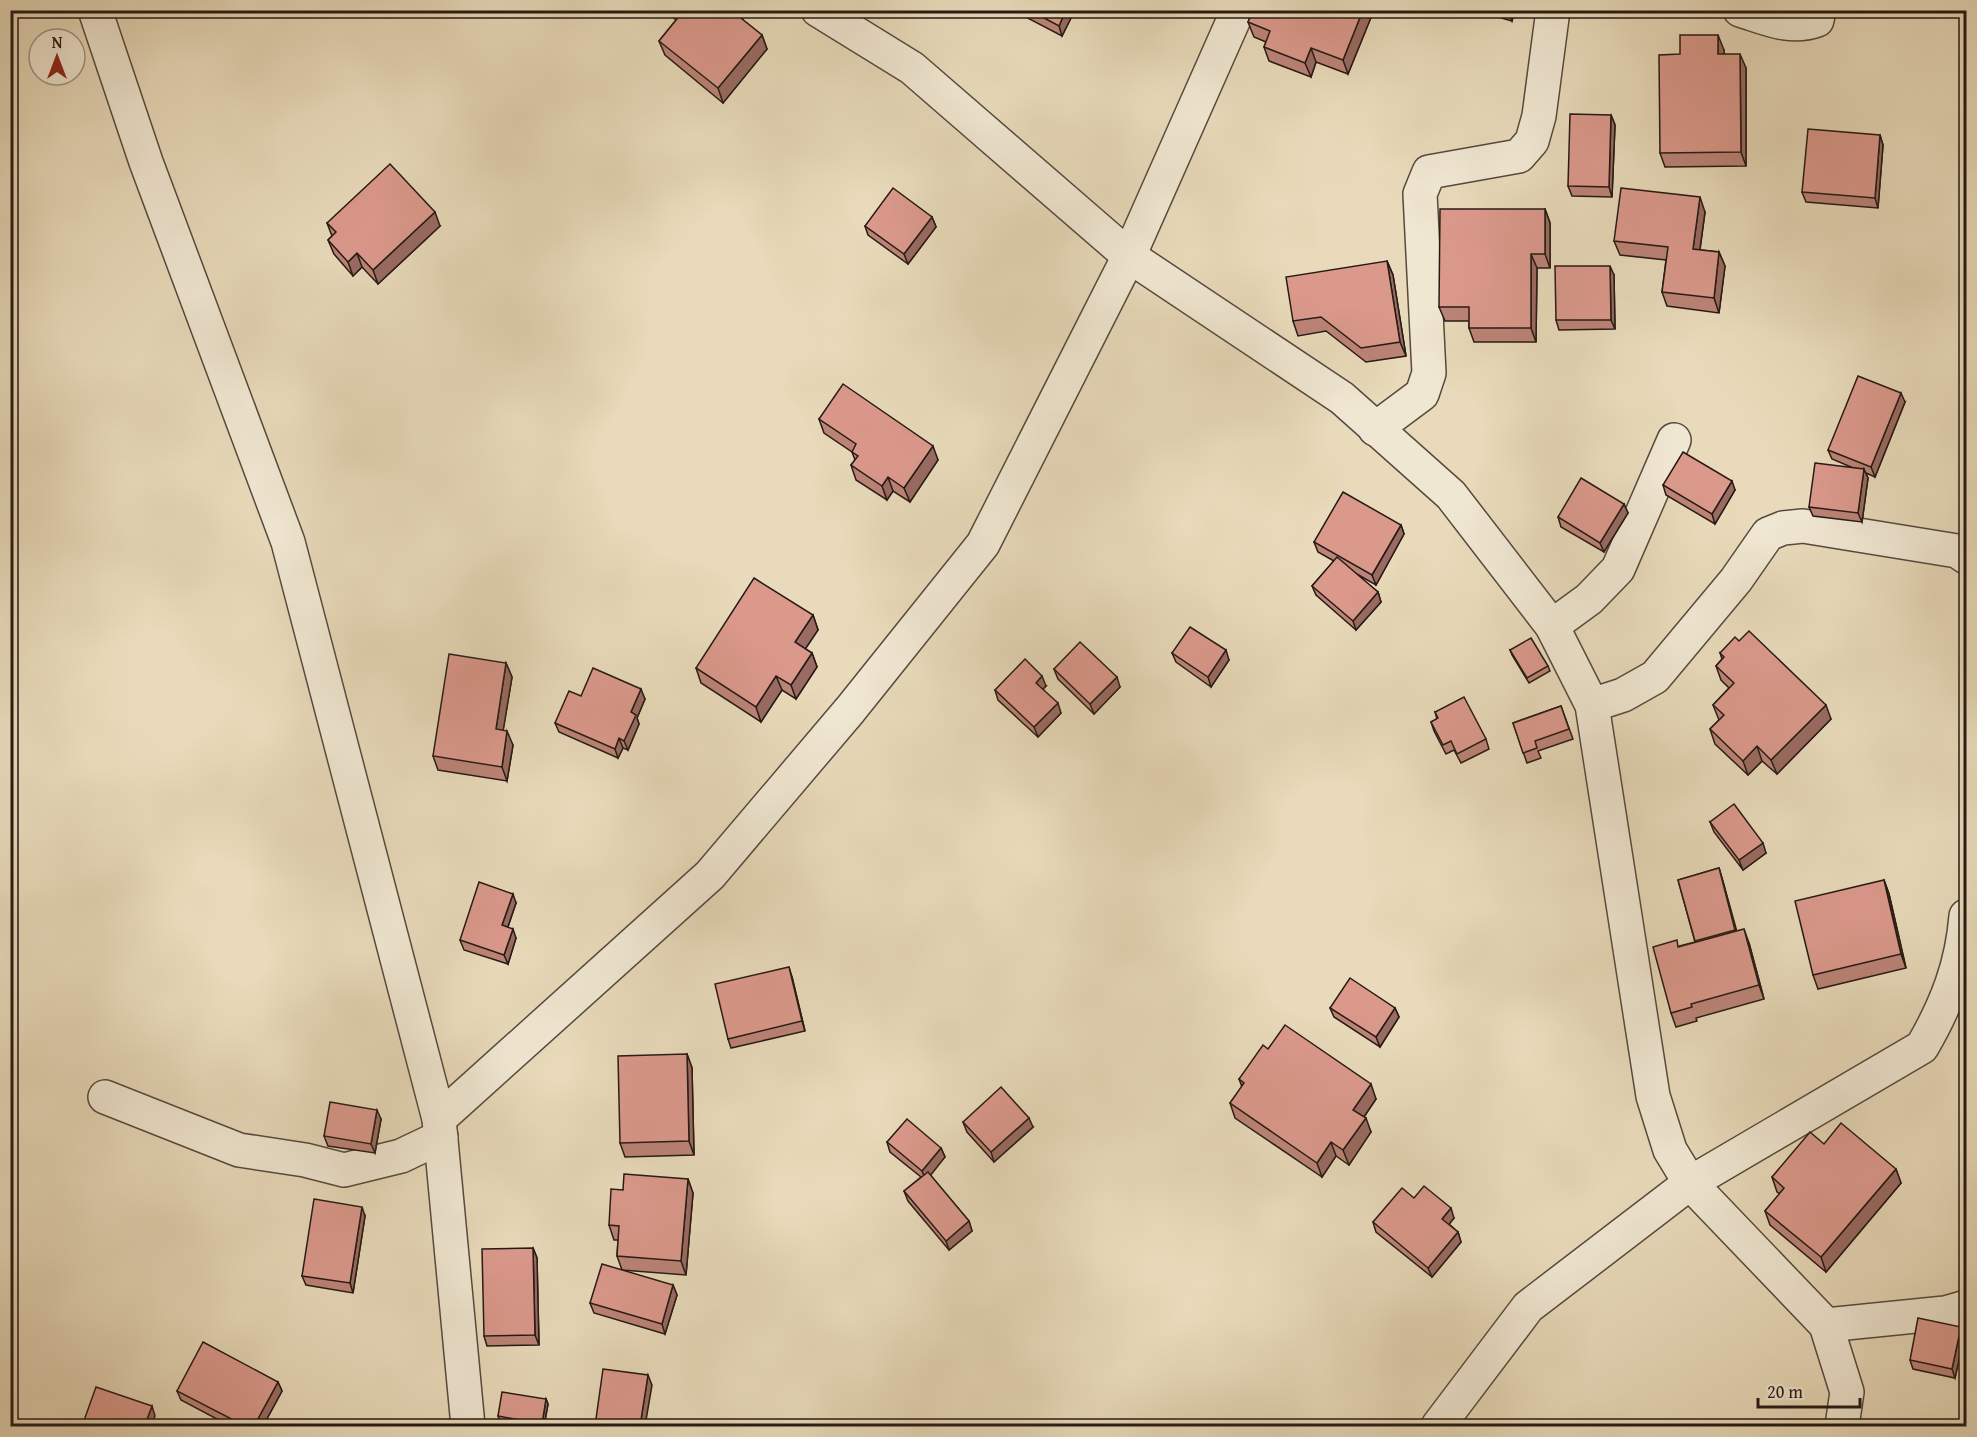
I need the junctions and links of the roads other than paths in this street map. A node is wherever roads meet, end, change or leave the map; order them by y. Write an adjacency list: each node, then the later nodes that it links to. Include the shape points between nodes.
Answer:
1 (95, 10): 15 (street, via 146,162 288,542)
2 (818, 10): 7 (street, via 912,68)
3 (1238, 10): 7 (street)
4 (1552, 10): 8 (street, via 1539,116 1532,141 1519,156 1429,171 1420,194 1429,373 1422,394)
5 (1740, 10): 6 (street, via 1787,25 1817,20)
6 (1820, 10)
7 (1129, 256): 8 (street, via 1342,398); 15 (street, via 982,544 850,710 710,874)
8 (1375, 429): 11 (street, via 1451,495)
9 (1674, 440): 11 (street, via 1618,569 1589,599)
10 (1966, 557): 12 (street, via 1957,551 1837,531 1803,526 1783,528 1768,534 1736,580 1655,677)
11 (1552, 626): 12 (street)
12 (1593, 705): 16 (street, via 1653,1096 1670,1150)
13 (1966, 916): 16 (street, via 1964,947 1944,1009 1922,1047)
14 (105, 1097): 15 (street, via 239,1150 344,1170 401,1156)
15 (440, 1128): 19 (street)
16 (1690, 1183): 18 (street); 20 (street, via 1528,1307)
17 (1966, 1307): 18 (street, via 1946,1314)
18 (1826, 1325): 21 (street, via 1847,1392)
19 (468, 1426)
20 (1438, 1426)
21 (1842, 1426)

